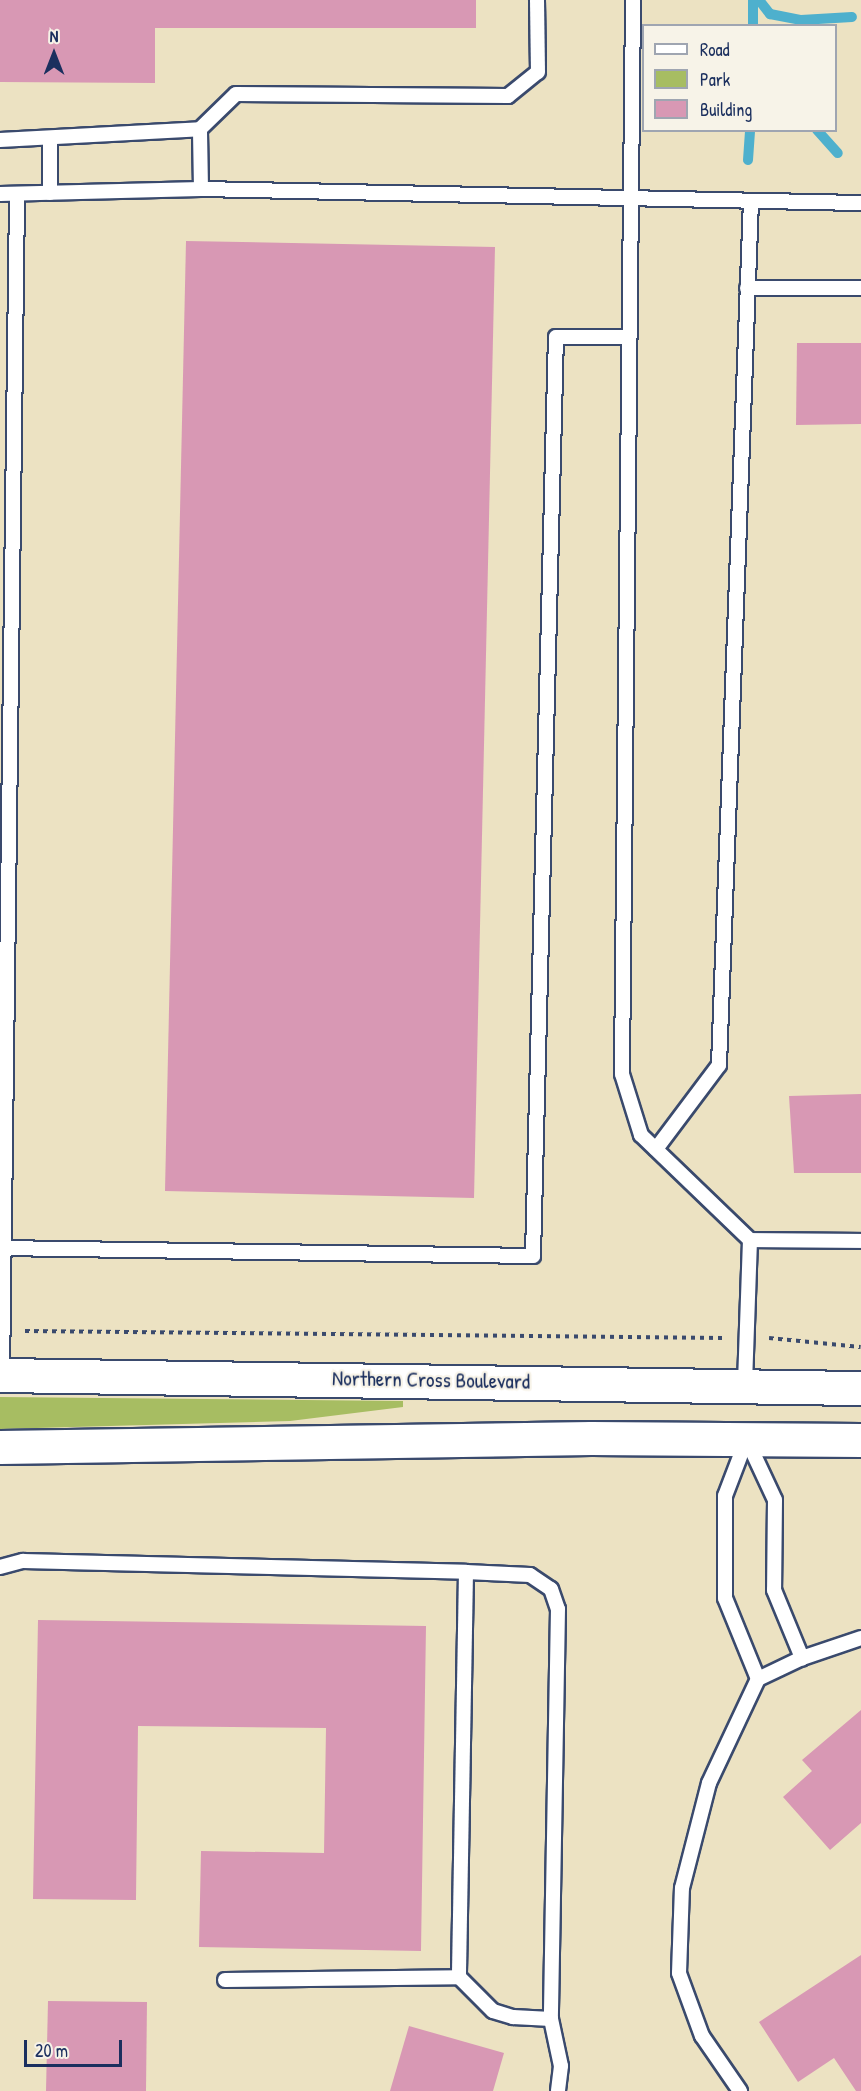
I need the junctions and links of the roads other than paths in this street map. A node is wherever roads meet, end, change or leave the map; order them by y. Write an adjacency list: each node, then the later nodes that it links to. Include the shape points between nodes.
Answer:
1 (537, 0): 3 (lane, via 538,72 507,96 236,94)
2 (633, 0): 10 (lane)
3 (200, 129): 4 (lane); 6 (lane)
4 (50, 139): 5 (lane); 7 (lane)
5 (0, 140)
6 (201, 189): 7 (lane); 10 (lane)
7 (50, 193): 9 (lane)
8 (0, 194): 9 (lane)
9 (17, 194): 19 (lane)
10 (631, 200): 11 (lane); 15 (lane)
11 (751, 202): 12 (lane); 13 (lane)
12 (861, 203)
13 (747, 288): 14 (lane); 16 (lane, via 719,1065)
14 (861, 288)
15 (629, 337): 16 (lane, via 622,1074 641,1135); 19 (lane, via 556,337 533,1256)
16 (656, 1149): 17 (lane)
17 (750, 1240): 18 (lane); 21 (lane)
18 (861, 1241)
19 (2, 1248): 20 (lane)
20 (1, 1375): 21 (street, Northern Cross Boulevard)
21 (745, 1386): 22 (street, Northern Cross Boulevard); 23 (street)
22 (861, 1388)
23 (747, 1439): 24 (street); 25 (street); 29 (lane, via 775,1500 774,1590); 30 (lane, via 725,1496 725,1598)
24 (861, 1440)
25 (0, 1448)
26 (0, 1567): 27 (lane, via 23,1561)
27 (466, 1572): 31 (lane); 33 (lane, via 530,1575 550,1589 558,1610)
28 (861, 1638): 29 (lane)
29 (802, 1658): 30 (lane)
30 (758, 1679): 35 (lane, via 709,1783 682,1888 679,1973 702,2037)
31 (459, 1977): 32 (lane); 33 (lane, via 493,2011 513,2018)
32 (225, 1980)
33 (550, 2019): 34 (lane, via 561,2066)
34 (558, 2091)
35 (740, 2091)

